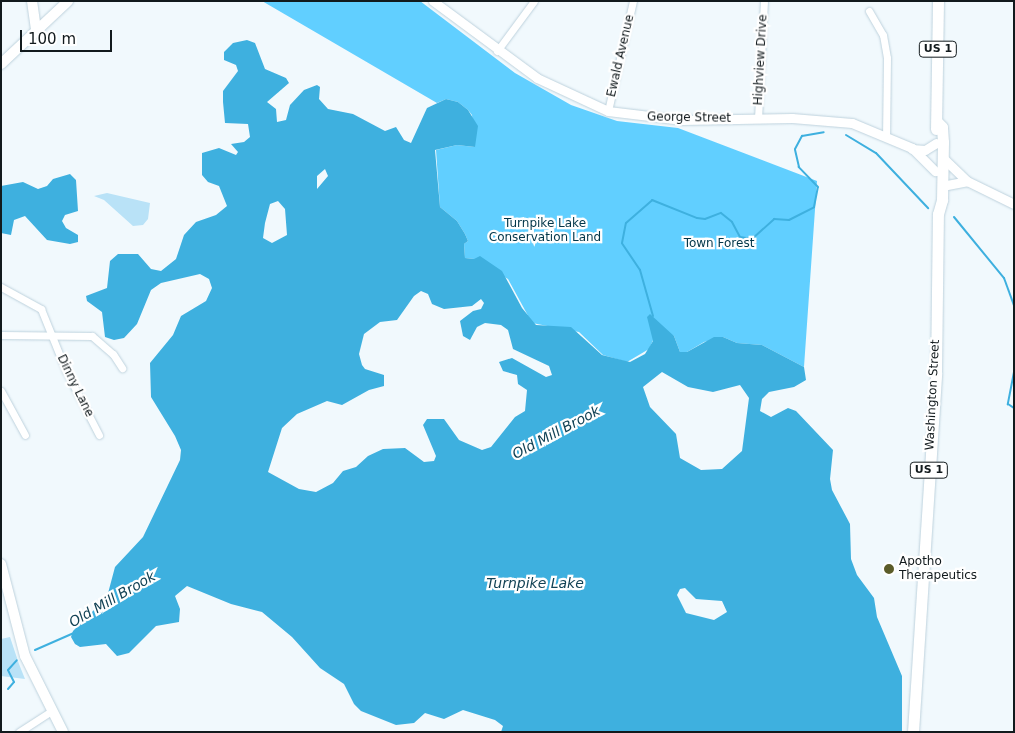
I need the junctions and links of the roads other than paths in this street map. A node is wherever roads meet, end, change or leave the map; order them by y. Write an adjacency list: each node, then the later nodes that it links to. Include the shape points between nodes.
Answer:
1 (32, 1): 9 (main road)
2 (68, 1): 9 (main road)
3 (433, 1): 10 (street, George Street)
4 (534, 1): 10 (street)
5 (633, 1): 12 (street, Ewald Avenue)
6 (764, 1): 13 (street, Highview Drive)
7 (938, 1): 14 (main road, Washington Street / US 1)
8 (870, 11): 15 (street, via 883,35 887,58)
9 (36, 28): 11 (main road)
10 (497, 51): 12 (street, George Street, via 558,90)
11 (1, 64)
12 (608, 111): 13 (street, George Street, via 682,120)
13 (758, 119): 15 (street, George Street, via 830,120)
14 (938, 123): 16 (main road, Washington Street / US 1); 18 (main road, Washington Street / US 1, via 942,127)
15 (886, 135): 17 (street, George Street)
16 (936, 143): 17 (street, via 925,150); 19 (main road, Washington Street / US 1)
17 (912, 148): 19 (street, George Street)
18 (942, 156): 20 (street); 21 (main road, Washington Street / US 1)
19 (935, 171): 23 (main road, Washington Street / US 1)
20 (967, 181): 21 (street); 22 (street)
21 (942, 186): 23 (main road, Washington Street / US 1)
22 (1014, 204)
23 (938, 207): 35 (main road, Washington Street / US 1, via 936,381)
24 (1, 287): 26 (street, Dinny Lane, via 41,309)
25 (1, 336): 26 (street)
26 (52, 336): 27 (street, via 92,336); 30 (street, Dinny Lane)
27 (122, 368)
28 (1, 391): 29 (street)
29 (25, 435)
30 (99, 435)
31 (1, 564): 32 (main road, via 25,656)
32 (50, 712): 33 (street); 34 (main road)
33 (19, 732)
34 (62, 732)
35 (913, 732)

